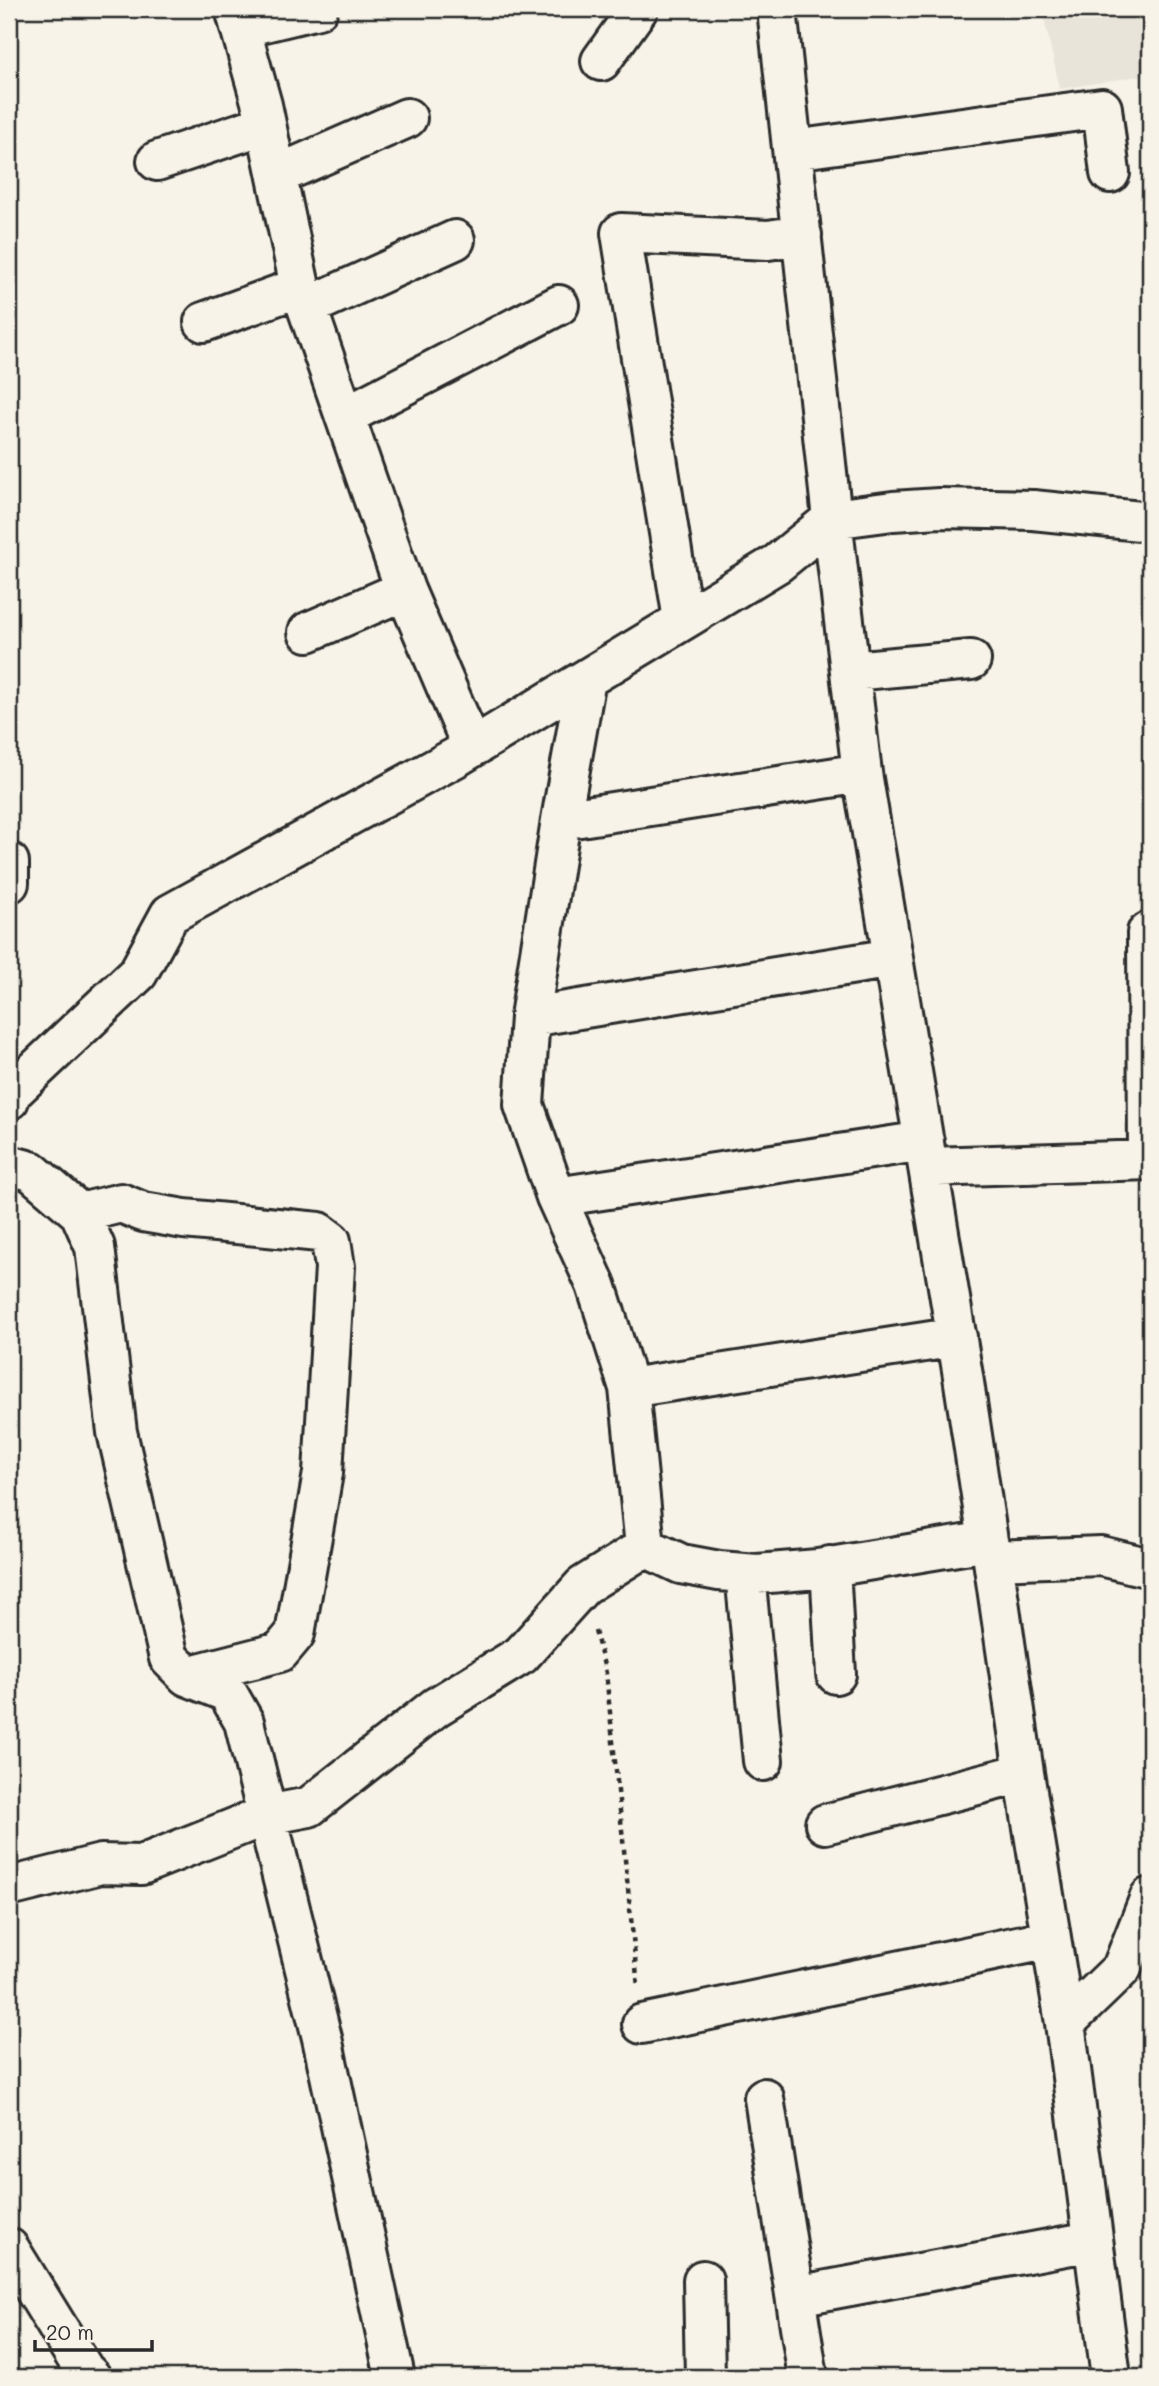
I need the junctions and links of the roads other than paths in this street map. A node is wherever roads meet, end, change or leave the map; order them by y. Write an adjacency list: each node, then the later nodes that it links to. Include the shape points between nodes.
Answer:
1 (317, 9): 4 (street)
2 (638, 9): 5 (street)
3 (777, 9): 8 (street)
4 (238, 18): 7 (street)
5 (601, 61)
6 (407, 118): 11 (street)
7 (266, 124): 9 (street); 11 (street)
8 (793, 150): 10 (street, via 1102,108); 12 (street)
9 (157, 161)
10 (1110, 173)
11 (276, 175): 14 (street)
12 (802, 235): 18 (street); 21 (street, via 768,240 621,233)
13 (455, 240): 14 (street)
14 (303, 297): 16 (street); 17 (street)
15 (559, 305): 17 (street)
16 (204, 321)
17 (345, 416): 20 (street)
18 (832, 519): 19 (street, via 952,509 1033,510); 21 (street, via 778,563); 24 (street)
19 (1150, 522)
20 (405, 590): 22 (street); 26 (street)
21 (683, 620): 25 (street)
22 (308, 632)
23 (971, 660): 24 (street)
24 (850, 671): 27 (street)
25 (586, 679): 26 (street); 28 (street)
26 (472, 747): 34 (street, via 170,914 138,973)
27 (862, 773): 28 (street); 32 (street)
28 (561, 820): 33 (street)
29 (9, 862): 30 (street)
30 (9, 883)
31 (1150, 930): 36 (street)
32 (893, 958): 33 (street); 35 (street)
33 (530, 1017): 38 (street, via 524,1105)
34 (10, 1091)
35 (926, 1154): 36 (street); 38 (street); 40 (street)
36 (1149, 1161)
37 (9, 1165): 39 (street, via 31,1171)
38 (556, 1197): 41 (street, via 596,1285)
39 (80, 1213): 48 (street, via 95,1247 117,1432 169,1658); 48 (street, via 121,1203 143,1213 319,1232 331,1241 335,1267 323,1474 295,1634 280,1652)
40 (957, 1337): 41 (street); 43 (street)
41 (629, 1388): 42 (street)
42 (645, 1548): 46 (street, via 681,1564); 51 (street, via 583,1586 520,1655 436,1707 309,1807)
43 (990, 1551): 44 (street); 45 (street, via 1101,1556); 50 (street)
44 (830, 1566): 46 (street); 47 (street)
45 (1150, 1568)
46 (745, 1573): 49 (street)
47 (836, 1674)
48 (187, 1675): 51 (street, via 227,1692 244,1722)
49 (763, 1761)
50 (1024, 1773): 52 (street); 55 (street)
51 (268, 1815): 53 (street, via 141,1865 101,1864); 65 (street, via 322,2038)
52 (825, 1824)
53 (9, 1887)
54 (1150, 1897): 56 (street)
55 (1051, 1939): 57 (street); 58 (street)
56 (1139, 1951): 58 (street)
57 (642, 2024)
58 (1065, 2024): 60 (street)
59 (764, 2098): 63 (street)
60 (1092, 2241): 63 (street); 68 (street)
61 (9, 2248): 64 (street)
62 (703, 2280): 66 (street)
63 (796, 2296): 67 (street)
64 (91, 2377)
65 (395, 2377)
66 (705, 2377)
67 (808, 2377)
68 (1111, 2377)

